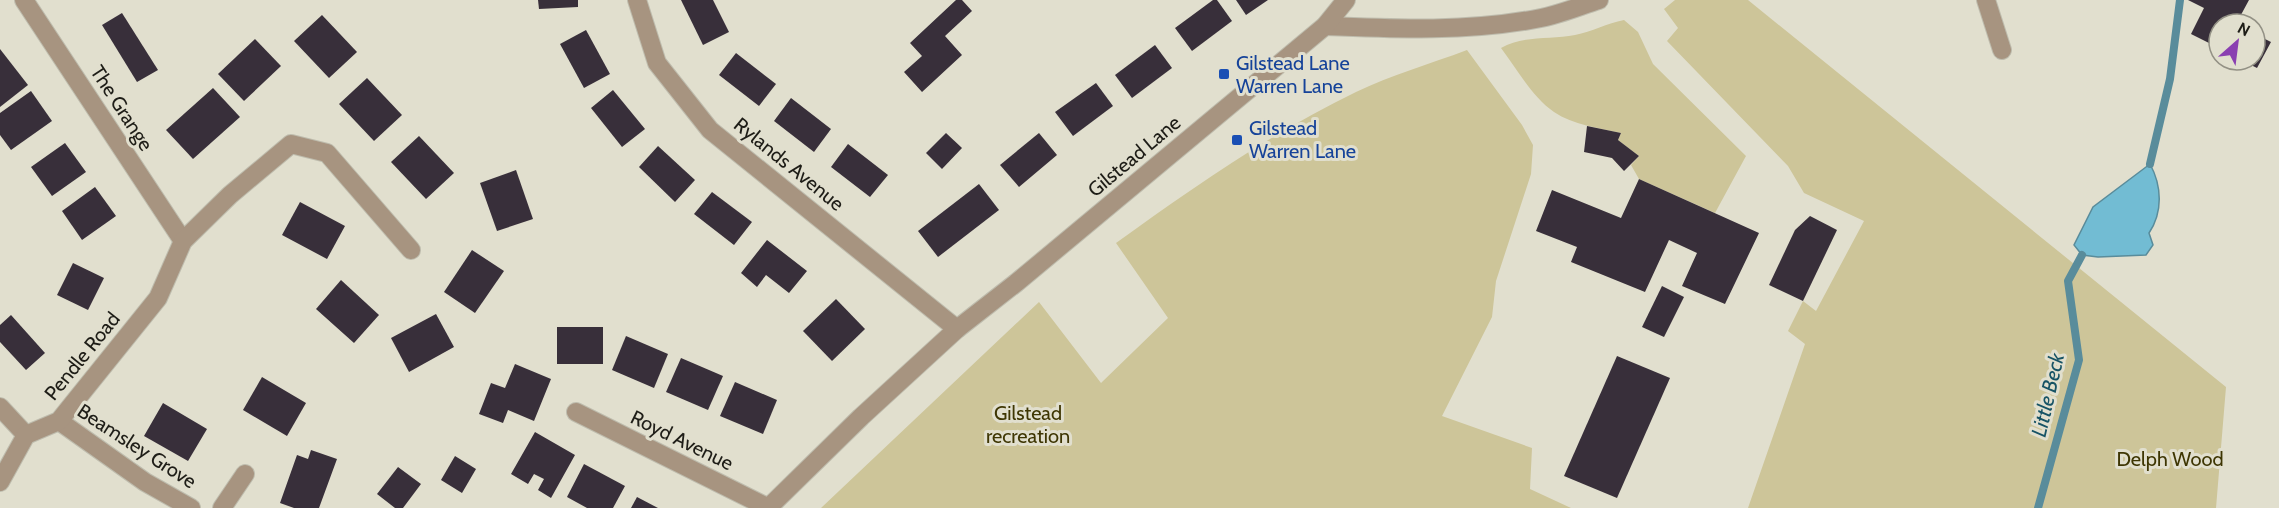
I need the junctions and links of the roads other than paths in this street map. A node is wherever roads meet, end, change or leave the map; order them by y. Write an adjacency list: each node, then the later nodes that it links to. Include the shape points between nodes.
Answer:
1 (24, 0): 8 (street, The Grange)
2 (637, 0): 10 (street, Rylands Avenue, via 657,63 710,130)
3 (1346, 0): 6 (street, Gilstead Lane)
4 (1599, 0): 6 (street, via 1543,18 1481,26)
5 (1986, 0): 7 (street)
6 (1325, 26): 10 (street, Gilstead Lane)
7 (2002, 50)
8 (183, 242): 9 (street, via 230,195 291,144 327,153); 13 (street, Pendle Road, via 158,298)
9 (411, 250)
10 (957, 329): 19 (street, Gilstead Lane)
11 (0, 407): 14 (street)
12 (576, 412): 19 (street, Royd Avenue)
13 (59, 421): 14 (street, Pendle Road); 17 (street, Beamsley Grove, via 145,482)
14 (26, 435): 16 (street)
15 (245, 474): 18 (street)
16 (0, 482)
17 (191, 508)
18 (222, 508)
19 (769, 508)

